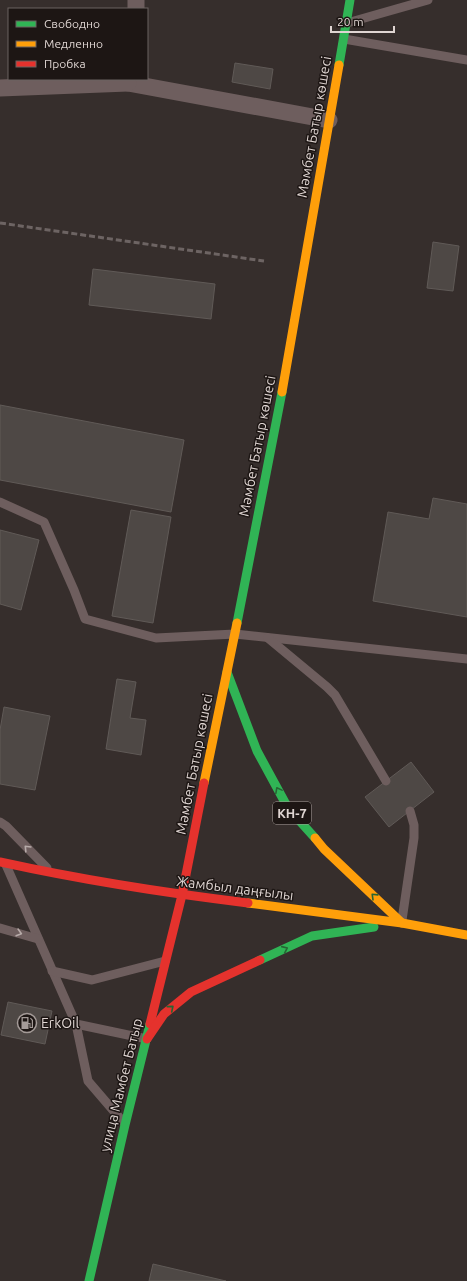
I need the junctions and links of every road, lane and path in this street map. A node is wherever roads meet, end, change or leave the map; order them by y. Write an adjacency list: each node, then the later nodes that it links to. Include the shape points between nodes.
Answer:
1 (350, 0): 3 (main road, Мәмбет Батыр көшесі)
2 (428, 0): 3 (lane)
3 (346, 24): 4 (main road, Мәмбет Батыр көшесі)
4 (344, 39): 5 (lane); 8 (main road, Мәмбет Батыр көшесі)
5 (467, 60)
6 (128, 81): 7 (street); 8 (street)
7 (0, 88)
8 (329, 120): 10 (main road, Мәмбет Батыр көшесі, via 287,367)
9 (0, 502): 10 (lane, via 44,522 85,619 156,638)
10 (235, 634): 11 (lane); 13 (main road, Мәмбет Батыр көшесі)
11 (268, 638): 12 (lane); 14 (lane, via 335,695)
12 (467, 659)
13 (227, 672): 19 (main road, Мәмбет Батыр көшесі); 20 (main road, КН-7, one-way to 13, via 324,849 288,808 257,751)
14 (386, 781)
15 (410, 811): 20 (lane, via 414,838)
16 (0, 822): 18 (lane, one-way to 16)
17 (3, 863): 18 (main road, Жамбыл даңғылы); 23 (lane)
18 (54, 874): 19 (main road, Жамбыл даңғылы)
19 (182, 895): 20 (main road, Жамбыл даңғылы); 24 (main road, улица Мамбет Батыр)
20 (402, 923): 22 (main road, Жамбыл даңғылы); 27 (main road, one-way to 20, via 164,1014 191,992 312,936)
21 (0, 928): 23 (lane, one-way to 23)
22 (467, 935)
23 (38, 939): 25 (lane)
24 (166, 961): 25 (lane, via 92,980); 27 (main road, улица Мамбет Батыр)
25 (52, 971): 26 (lane)
26 (76, 1024): 27 (lane); 28 (lane, via 88,1081)
27 (147, 1039): 28 (main road, улица Мамбет Батыр)
28 (125, 1125): 29 (main road, улица Мамбет Батыр)
29 (90, 1281)

